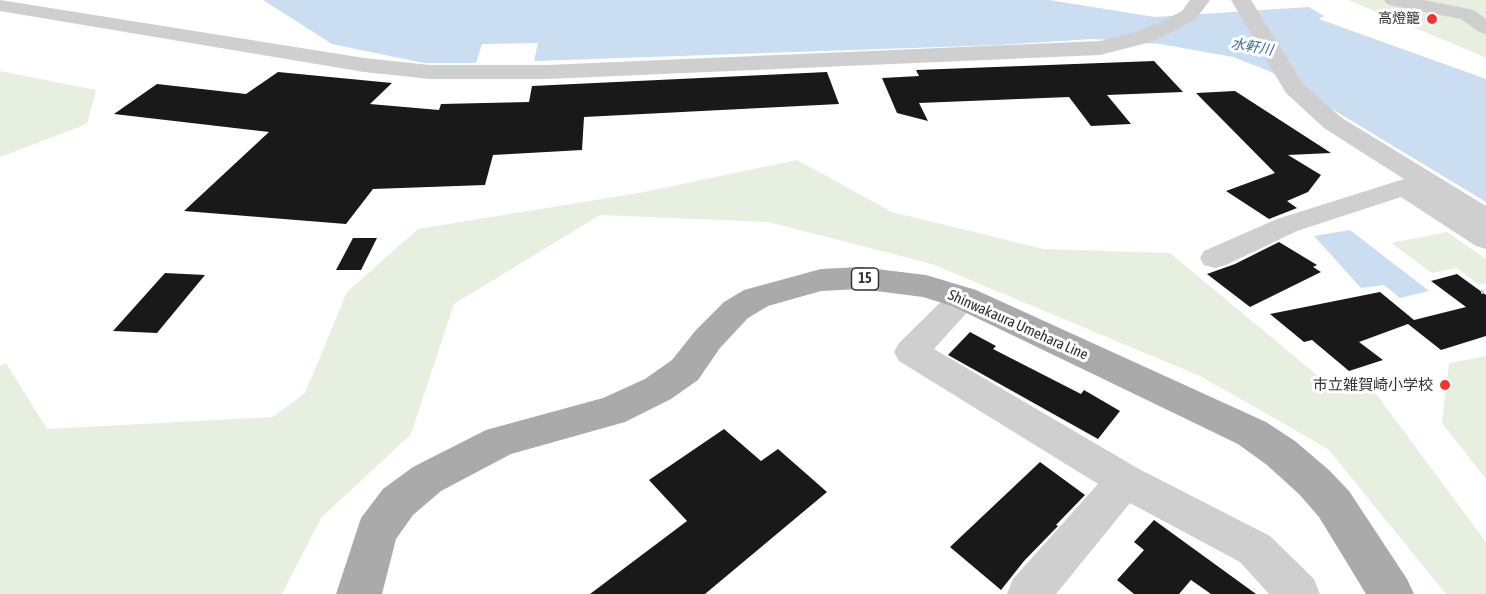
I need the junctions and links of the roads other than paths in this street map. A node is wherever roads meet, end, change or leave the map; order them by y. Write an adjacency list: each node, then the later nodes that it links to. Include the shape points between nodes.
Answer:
1 (1200, 0): 4 (street, via 1189,15 1168,26 1100,48 547,72 430,72 353,63)
2 (1241, 0): 6 (street, via 1294,88 1333,123)
3 (1394, 0): 5 (street, via 1467,14)
4 (0, 5)
5 (1486, 28)
6 (1486, 219)
7 (1486, 240): 8 (street, via 1404,187 1287,225)
8 (1215, 258)
9 (964, 298): 10 (street, via 911,352); 11 (main road, Shinwakaura Umehara Line / 15, via 926,286 860,278 821,280 756,298 736,310 686,370 658,389 612,411 500,441 427,479 398,502 376,532); 14 (main road, Shinwakaura Umehara Line / 15, via 1252,433 1281,453 1334,504)
10 (1125, 481): 12 (street); 13 (street, via 1254,549)
11 (359, 594)
12 (1029, 594)
13 (1298, 594)
14 (1391, 594)

